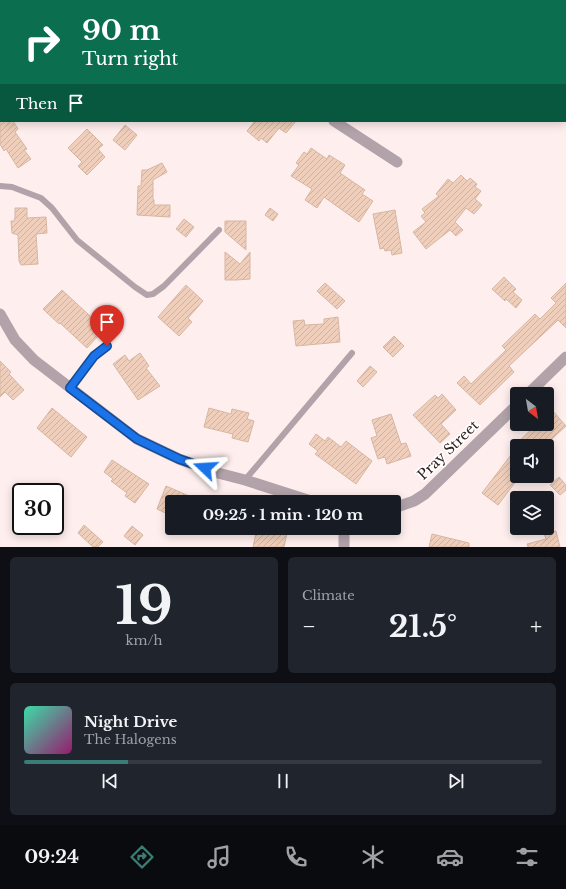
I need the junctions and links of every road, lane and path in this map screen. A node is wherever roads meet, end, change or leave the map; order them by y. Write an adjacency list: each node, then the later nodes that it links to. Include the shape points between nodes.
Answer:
1 (336, 122): 2 (street)
2 (397, 162)
3 (0, 186): 4 (lane, via 12,186 42,198 77,240 147,295 164,286)
4 (219, 230)
5 (0, 314): 10 (street, via 15,340 34,360)
6 (107, 346): 10 (lane, via 94,356)
7 (352, 353): 12 (lane)
8 (566, 357): 9 (street)
9 (535, 387)
10 (70, 388): 12 (street, via 137,439 192,464)
11 (510, 412): 14 (street, Pray Street, via 425,494)
12 (245, 480): 13 (street)
13 (292, 495)
14 (401, 505)
15 (344, 535): 16 (street)
16 (344, 547)

